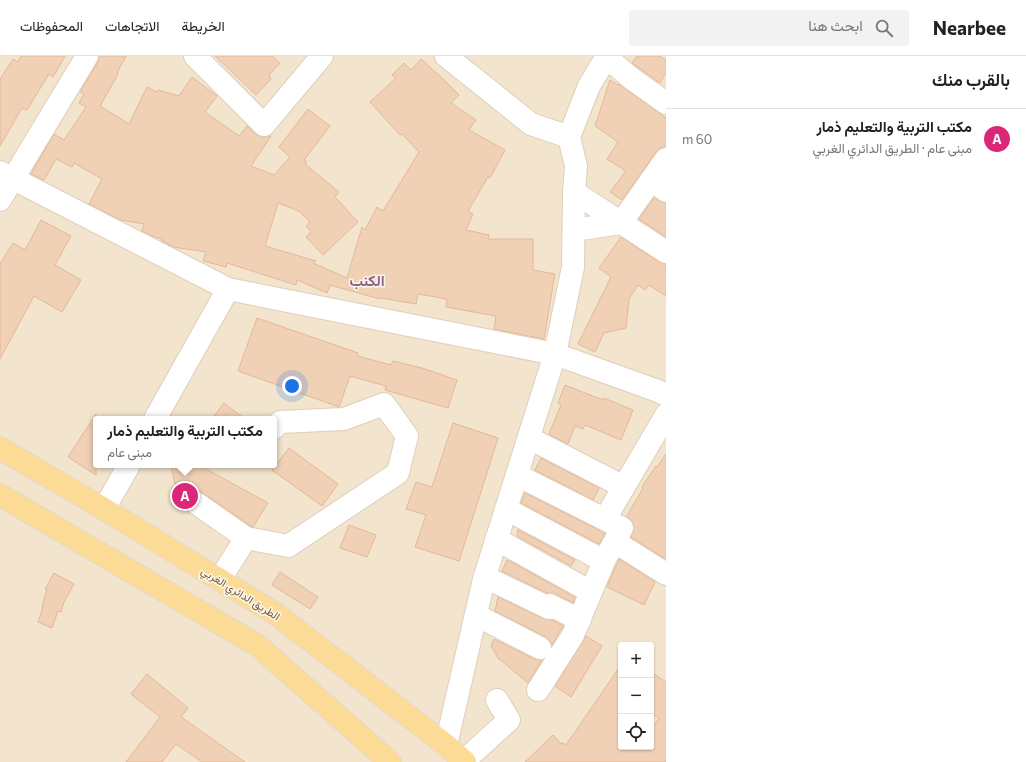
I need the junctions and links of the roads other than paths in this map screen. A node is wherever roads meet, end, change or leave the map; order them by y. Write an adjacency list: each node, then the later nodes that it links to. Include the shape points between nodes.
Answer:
1 (87, 56): 9 (street)
2 (195, 56): 3 (street, via 264,125)
3 (322, 56)
4 (446, 56): 7 (street, via 531,124)
5 (607, 57): 6 (street); 7 (street, via 589,86)
6 (666, 103)
7 (569, 138): 11 (street, via 576,166)
8 (666, 159): 10 (street)
9 (6, 175): 12 (street); 16 (street)
10 (659, 185): 13 (street)
11 (574, 192): 13 (street); 14 (street)
12 (0, 200)
13 (621, 223): 14 (street); 15 (street)
14 (574, 230): 17 (street, via 573,267)
15 (666, 252)
16 (228, 289): 17 (street); 20 (street)
17 (555, 354): 18 (street); 22 (street)
18 (663, 392)
19 (666, 415): 26 (street)
20 (157, 416)
21 (277, 425): 33 (street, via 280,422 344,419 384,404 407,436 398,473 288,546)
22 (529, 438): 25 (street); 26 (street)
23 (0, 448): 29 (main road, الطريق الدائري الغربي)
24 (126, 468): 29 (street)
25 (517, 475): 30 (street); 31 (street)
26 (624, 487): 31 (street)
27 (0, 495): 50 (main road, via 257,645)
28 (196, 503): 33 (street)
29 (104, 508): 41 (main road, الطريق الدائري الغربي)
30 (506, 509): 32 (street); 34 (street)
31 (605, 520): 35 (street, via 622,528)
32 (558, 536): 36 (street); 37 (street)
33 (246, 538): 41 (street)
34 (496, 539): 37 (street); 40 (street)
35 (615, 542): 36 (street); 38 (street)
36 (604, 561): 42 (street)
37 (542, 564): 39 (street)
38 (666, 574)
39 (563, 576): 42 (street); 43 (street)
40 (485, 577): 43 (street, via 549,608); 44 (street)
41 (220, 579): 49 (main road, الطريق الدائري الغربي, via 276,614)
42 (591, 592): 45 (street)
43 (550, 605): 45 (street)
44 (476, 615): 46 (street); 49 (street)
45 (580, 620): 47 (street)
46 (540, 648)
47 (538, 690)
48 (497, 700): 51 (street, via 509,720)
49 (446, 745): 51 (main road, الطريق الدائري الغربي)
50 (390, 762)
51 (464, 762)

